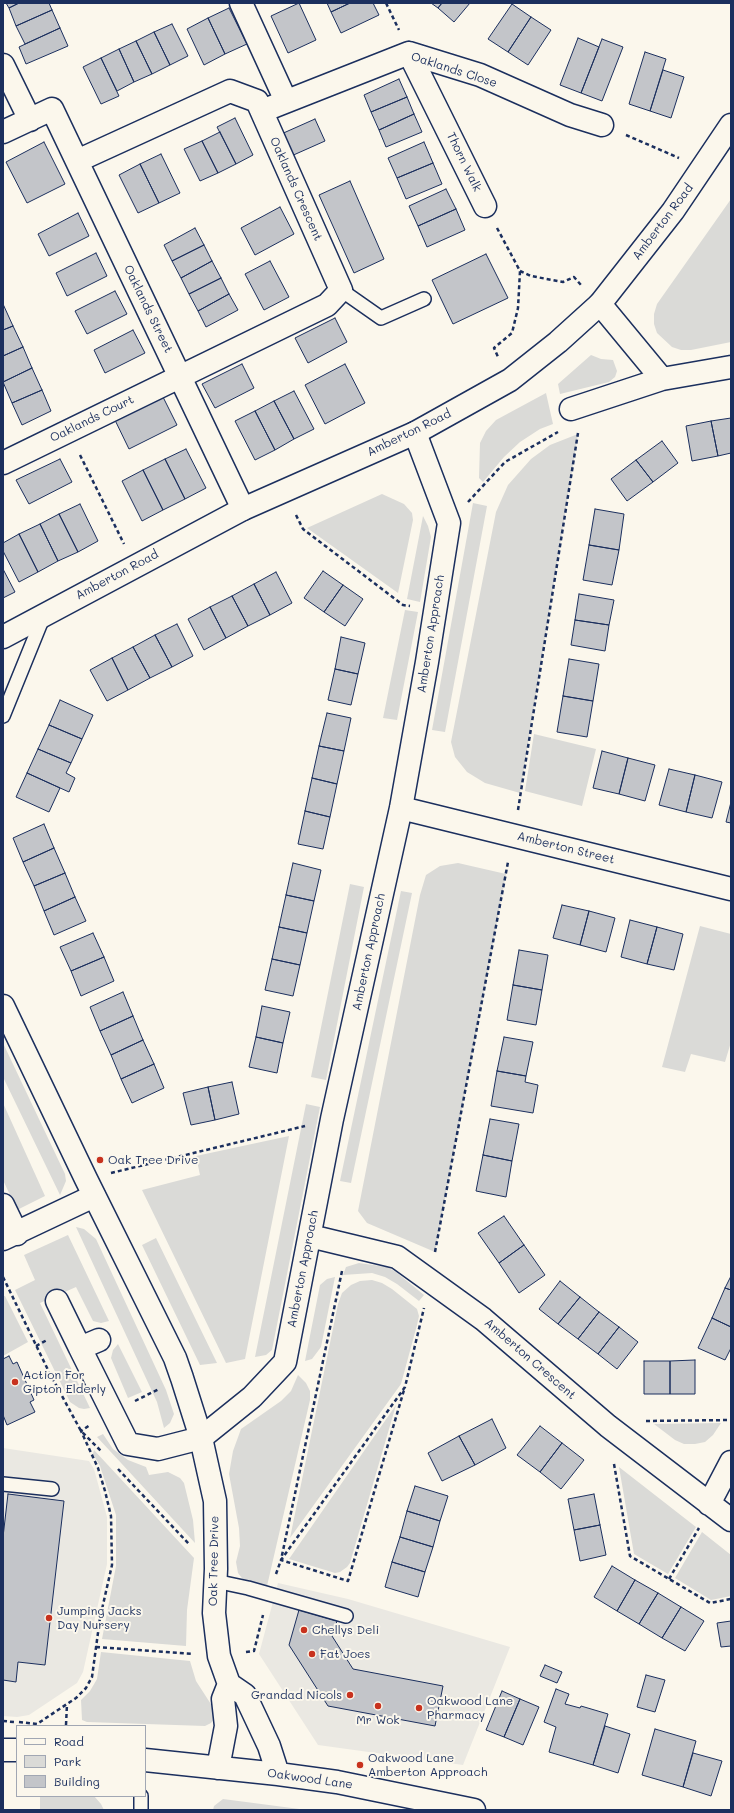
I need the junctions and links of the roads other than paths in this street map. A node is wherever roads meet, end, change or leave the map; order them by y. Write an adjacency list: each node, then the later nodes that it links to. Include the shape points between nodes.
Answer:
1 (241, 3): 4 (street)
2 (409, 53): 4 (street, Oaklands Close); 7 (street, Oaklands Close, via 480,75 570,115); 11 (street, Thorn Walk)
3 (3, 65): 6 (street)
4 (286, 100): 5 (street, Oaklands Close)
5 (262, 111): 10 (street, Oaklands Crescent, via 257,101 230,91); 12 (street, Oaklands Crescent)
6 (30, 120): 9 (street); 10 (street, Oaklands Street, via 52,110)
7 (602, 125)
8 (731, 126): 14 (street, Amberton Road, via 673,211)
9 (3, 132)
10 (77, 161): 16 (street, Oaklands Street)
11 (485, 206)
12 (341, 290): 13 (lane, via 381,318); 16 (street, via 327,305)
13 (424, 300)
14 (600, 304): 17 (street); 19 (street, Amberton Road, via 510,380)
15 (731, 367): 17 (street)
16 (180, 375): 20 (street, Oaklands Court); 21 (street, Oaklands Street)
17 (662, 380): 18 (street)
18 (578, 412)
19 (415, 433): 21 (street, Amberton Road); 25 (street, Amberton Approach, via 449,523)
20 (3, 463)
21 (243, 509): 22 (street, Amberton Road)
22 (45, 613): 23 (street, Amberton Road); 24 (lane)
23 (3, 637)
24 (3, 716)
25 (401, 808): 26 (street, Amberton Street); 31 (street, Amberton Approach, via 332,1119)
26 (731, 889)
27 (3, 1006): 28 (street, Oak Tree Drive)
28 (90, 1188): 30 (street); 33 (street, Oak Tree Drive, via 175,1358)
29 (3, 1205): 30 (street)
30 (10, 1236)
31 (310, 1236): 33 (street, Amberton Approach, via 285,1362 252,1397); 37 (street, Amberton Crescent, via 398,1257 483,1319 608,1426)
32 (57, 1301): 33 (street, via 90,1344 112,1412 128,1444 158,1450)
33 (201, 1438): 39 (street, Oak Tree Drive, via 215,1502)
34 (731, 1462): 37 (street)
35 (3, 1484): 36 (lane)
36 (52, 1489)
37 (711, 1505): 38 (street, Amberton Crescent)
38 (731, 1520)
39 (216, 1575): 40 (lane, via 269,1594); 41 (street, Oak Tree Drive, via 214,1613 219,1656)
40 (346, 1616)
41 (229, 1684): 45 (street, via 223,1699 226,1726); 46 (street, via 245,1695 269,1746)
42 (3, 1750): 43 (street)
43 (16, 1750)
44 (146, 1760): 45 (street, Oakwood Lane)
45 (218, 1768): 46 (street, Oakwood Lane)
46 (278, 1774): 49 (street, Oakwood Lane, via 337,1782)
47 (142, 1797): 48 (lane)
48 (141, 1810)
49 (474, 1810)

